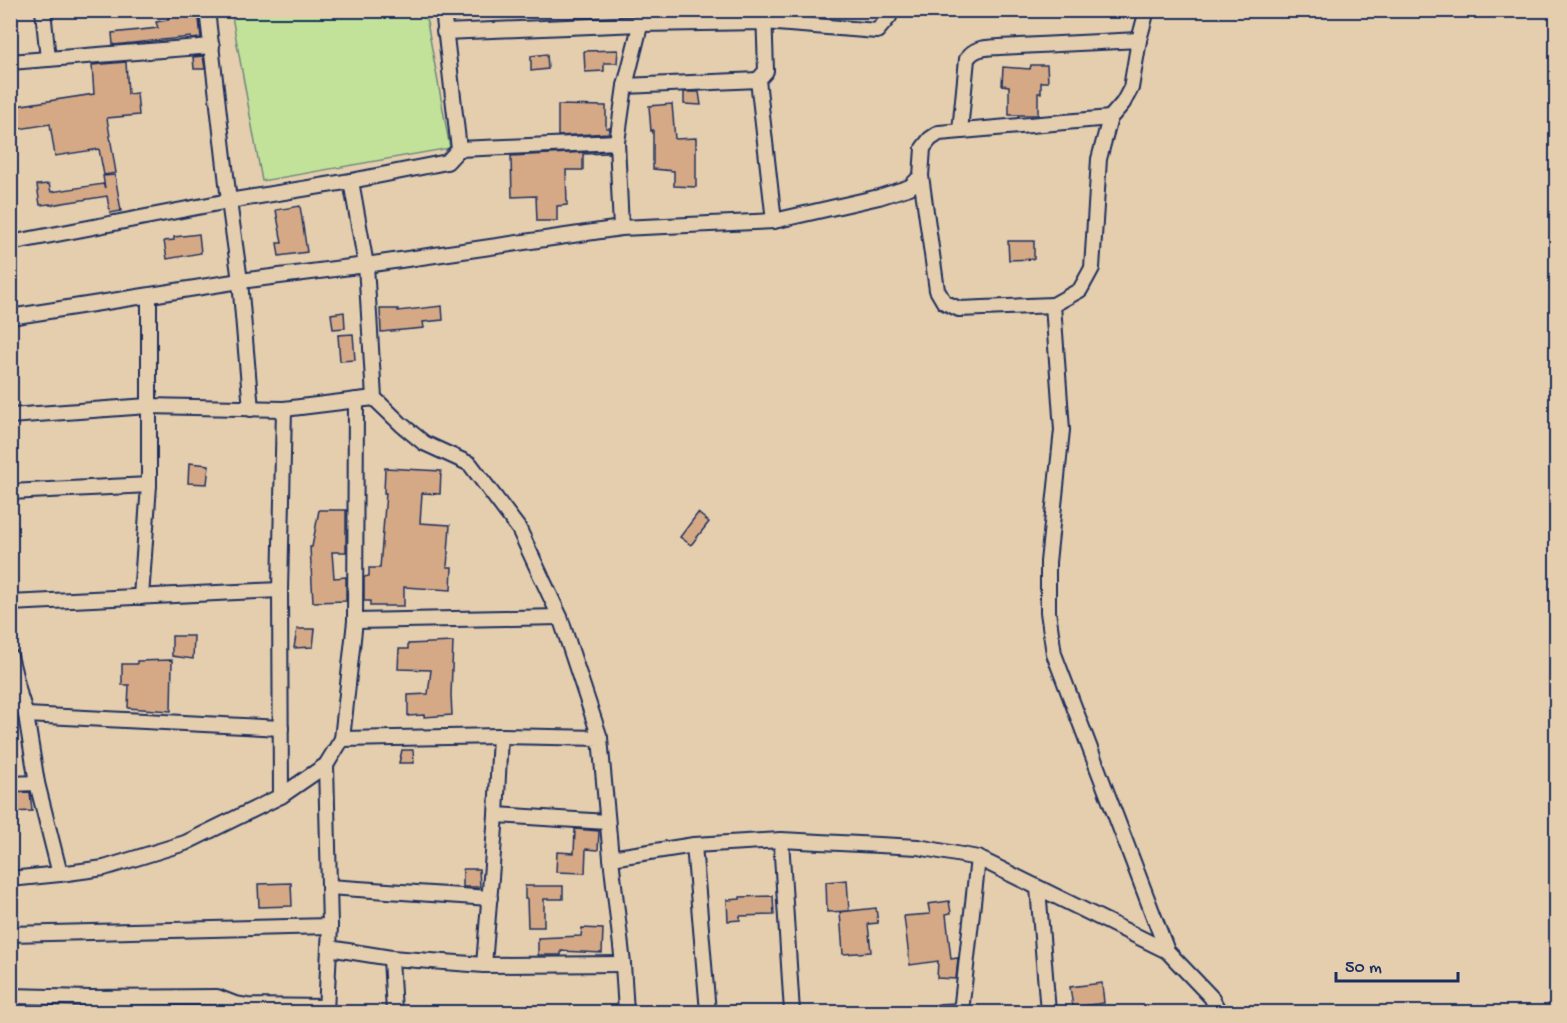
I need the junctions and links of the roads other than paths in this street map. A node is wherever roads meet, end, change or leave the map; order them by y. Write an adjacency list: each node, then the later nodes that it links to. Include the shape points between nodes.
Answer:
1 (44, 10): 11 (street)
2 (207, 10): 10 (street)
3 (443, 10): 8 (street)
4 (892, 10): 6 (street, via 876,31)
5 (1147, 10): 9 (street)
6 (764, 16): 7 (street); 13 (street, via 766,70)
7 (642, 17): 8 (street); 14 (street)
8 (444, 32): 18 (street)
9 (1139, 40): 15 (street, via 1131,88); 16 (street, via 971,52)
10 (212, 46): 11 (street); 21 (street)
11 (48, 59): 12 (street)
12 (10, 62)
13 (758, 80): 14 (street); 22 (street)
14 (625, 86): 17 (street)
15 (1110, 118): 16 (street); 28 (street, via 1099,159 1092,268 1080,290)
16 (960, 131): 19 (street, via 939,133 930,139 923,148)
17 (617, 142): 18 (street); 23 (street)
18 (459, 149): 20 (street, via 447,162)
19 (921, 176): 22 (street, via 910,187 879,197); 28 (street, via 937,290 944,302 959,309)
20 (351, 181): 21 (street); 25 (street)
21 (229, 201): 24 (street); 26 (street)
22 (774, 222): 23 (street)
23 (621, 228): 25 (street)
24 (10, 243)
25 (366, 265): 26 (street); 30 (street)
26 (240, 281): 27 (street); 33 (street)
27 (148, 296): 29 (street); 32 (street)
28 (1053, 305): 68 (street, via 1062,430 1048,562 1048,612 1054,654)
29 (10, 317)
30 (374, 398): 31 (street); 41 (street, via 424,443 470,464 519,529)
31 (356, 400): 34 (street); 42 (street)
32 (148, 406): 33 (street); 35 (street); 36 (street)
33 (251, 409): 34 (street)
34 (284, 409): 38 (street)
35 (10, 416)
36 (149, 485): 37 (street); 39 (street)
37 (10, 492)
38 (280, 590): 39 (street); 46 (street)
39 (141, 597): 40 (street)
40 (10, 603)
41 (560, 617): 42 (street); 48 (street)
42 (356, 621): 49 (street)
43 (10, 656): 44 (street)
44 (15, 697): 45 (street)
45 (26, 715): 46 (street); 51 (street)
46 (281, 728): 53 (street)
47 (500, 736): 48 (street); 49 (street); 54 (street)
48 (600, 738): 55 (street)
49 (342, 739): 50 (street)
50 (326, 765): 53 (street); 62 (street)
51 (37, 783): 52 (street); 60 (street)
52 (10, 784)
53 (281, 796): 60 (street, via 185,843 104,868)
54 (496, 815): 55 (street); 64 (street)
55 (607, 822): 58 (street)
56 (781, 840): 57 (street); 59 (street, via 918,847); 80 (street)
57 (694, 844): 58 (street); 79 (street)
58 (611, 858): 70 (street)
59 (978, 858): 63 (street); 82 (street)
60 (60, 874): 61 (street)
61 (10, 879)
62 (329, 887): 64 (street); 65 (street)
63 (1038, 888): 68 (street); 83 (street)
64 (490, 898): 71 (street)
65 (330, 926): 66 (street); 67 (street)
66 (10, 934)
67 (329, 948): 69 (street); 75 (street)
68 (1167, 951): 84 (street)
69 (391, 958): 71 (street); 77 (street)
70 (623, 964): 71 (street); 78 (street)
71 (484, 965)
72 (10, 996): 73 (street)
73 (90, 998): 74 (street, via 217,997); 76 (street)
74 (246, 1009): 75 (street)
75 (326, 1010)
76 (87, 1012)
77 (394, 1012)
78 (626, 1012)
79 (708, 1012)
80 (792, 1012)
81 (941, 1012): 82 (street)
82 (961, 1012)
83 (1048, 1012)
84 (1219, 1012)

